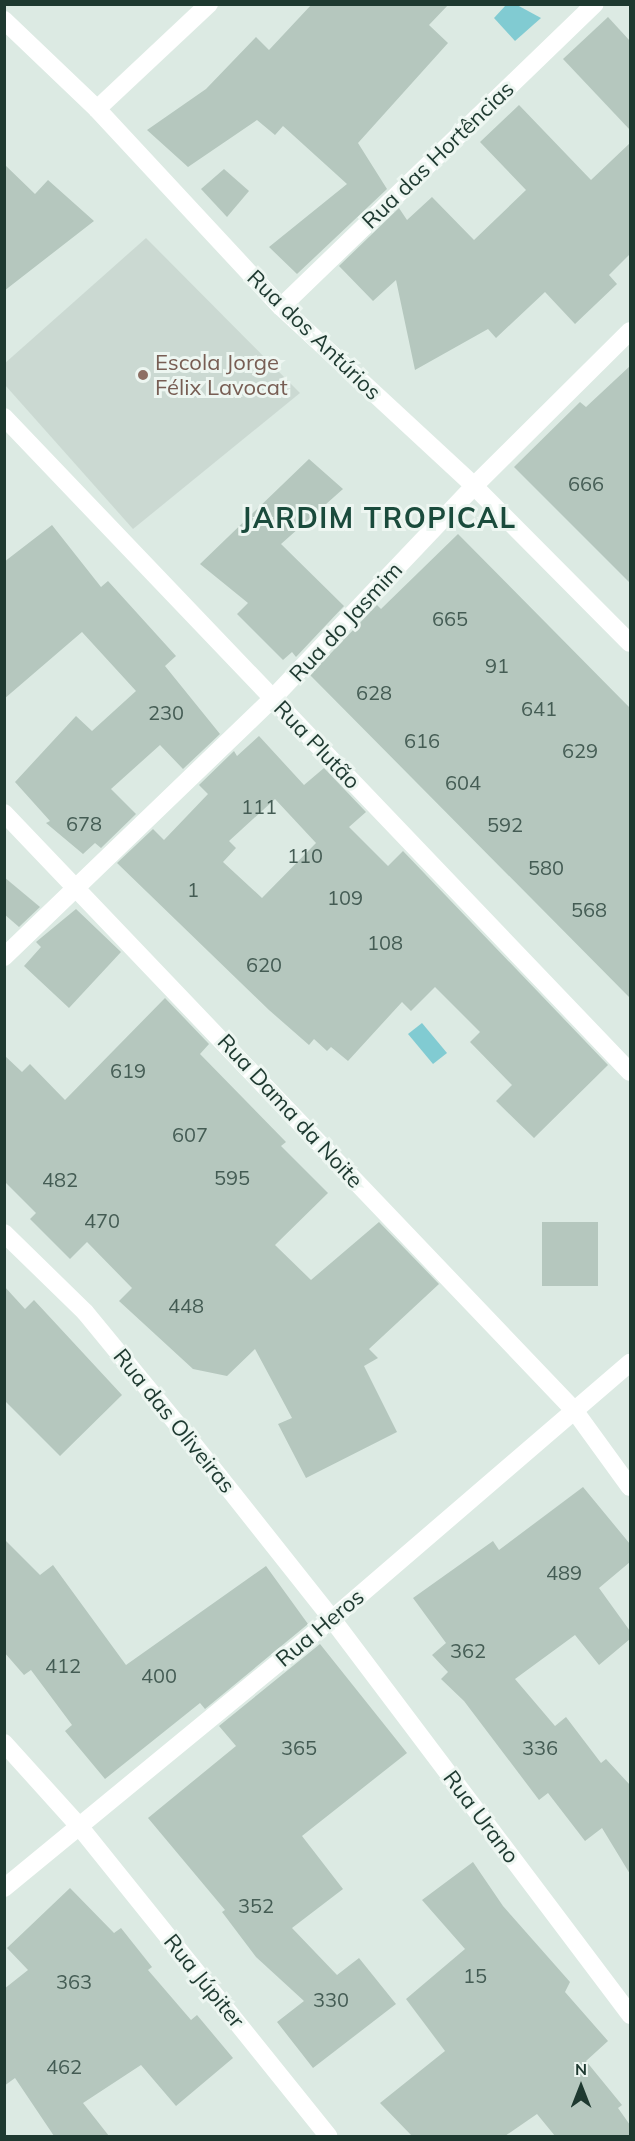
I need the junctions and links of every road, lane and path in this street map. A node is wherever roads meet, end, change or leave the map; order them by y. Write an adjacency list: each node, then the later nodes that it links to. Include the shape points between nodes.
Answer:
1 (209, 4): 4 (street)
2 (595, 4): 5 (street, Rua das Hortências)
3 (4, 20): 4 (street, Rua dos Antúrios)
4 (97, 109): 5 (street, Rua dos Antúrios)
5 (281, 307): 8 (street, Rua dos Antúrios)
6 (630, 331): 8 (street, Rua do Jasmim)
7 (4, 417): 10 (street, Rua Plutão)
8 (474, 486): 9 (street, Rua dos Antúrios); 10 (street, Rua do Jasmim)
9 (630, 643)
10 (272, 699): 12 (street, Rua do Jasmim); 14 (street, Rua Plutão)
11 (4, 813): 12 (street, Rua Dama da Noite)
12 (78, 887): 13 (street, Rua do Jasmim); 17 (street, Rua Dama da Noite)
13 (4, 957)
14 (630, 1072)
15 (4, 1233): 19 (street, Rua das Oliveiras, via 86,1312)
16 (630, 1363): 17 (street, Rua Heros)
17 (574, 1410): 18 (street, Rua Dama da Noite); 19 (street, Rua Heros)
18 (630, 1488)
19 (332, 1619): 21 (street, Rua Heros); 23 (street, Rua Urano)
20 (4, 1743): 21 (street, Rua Júpiter)
21 (80, 1826): 22 (street, Rua Heros); 24 (street, Rua Júpiter)
22 (4, 1888)
23 (630, 2015)
24 (328, 2136)

